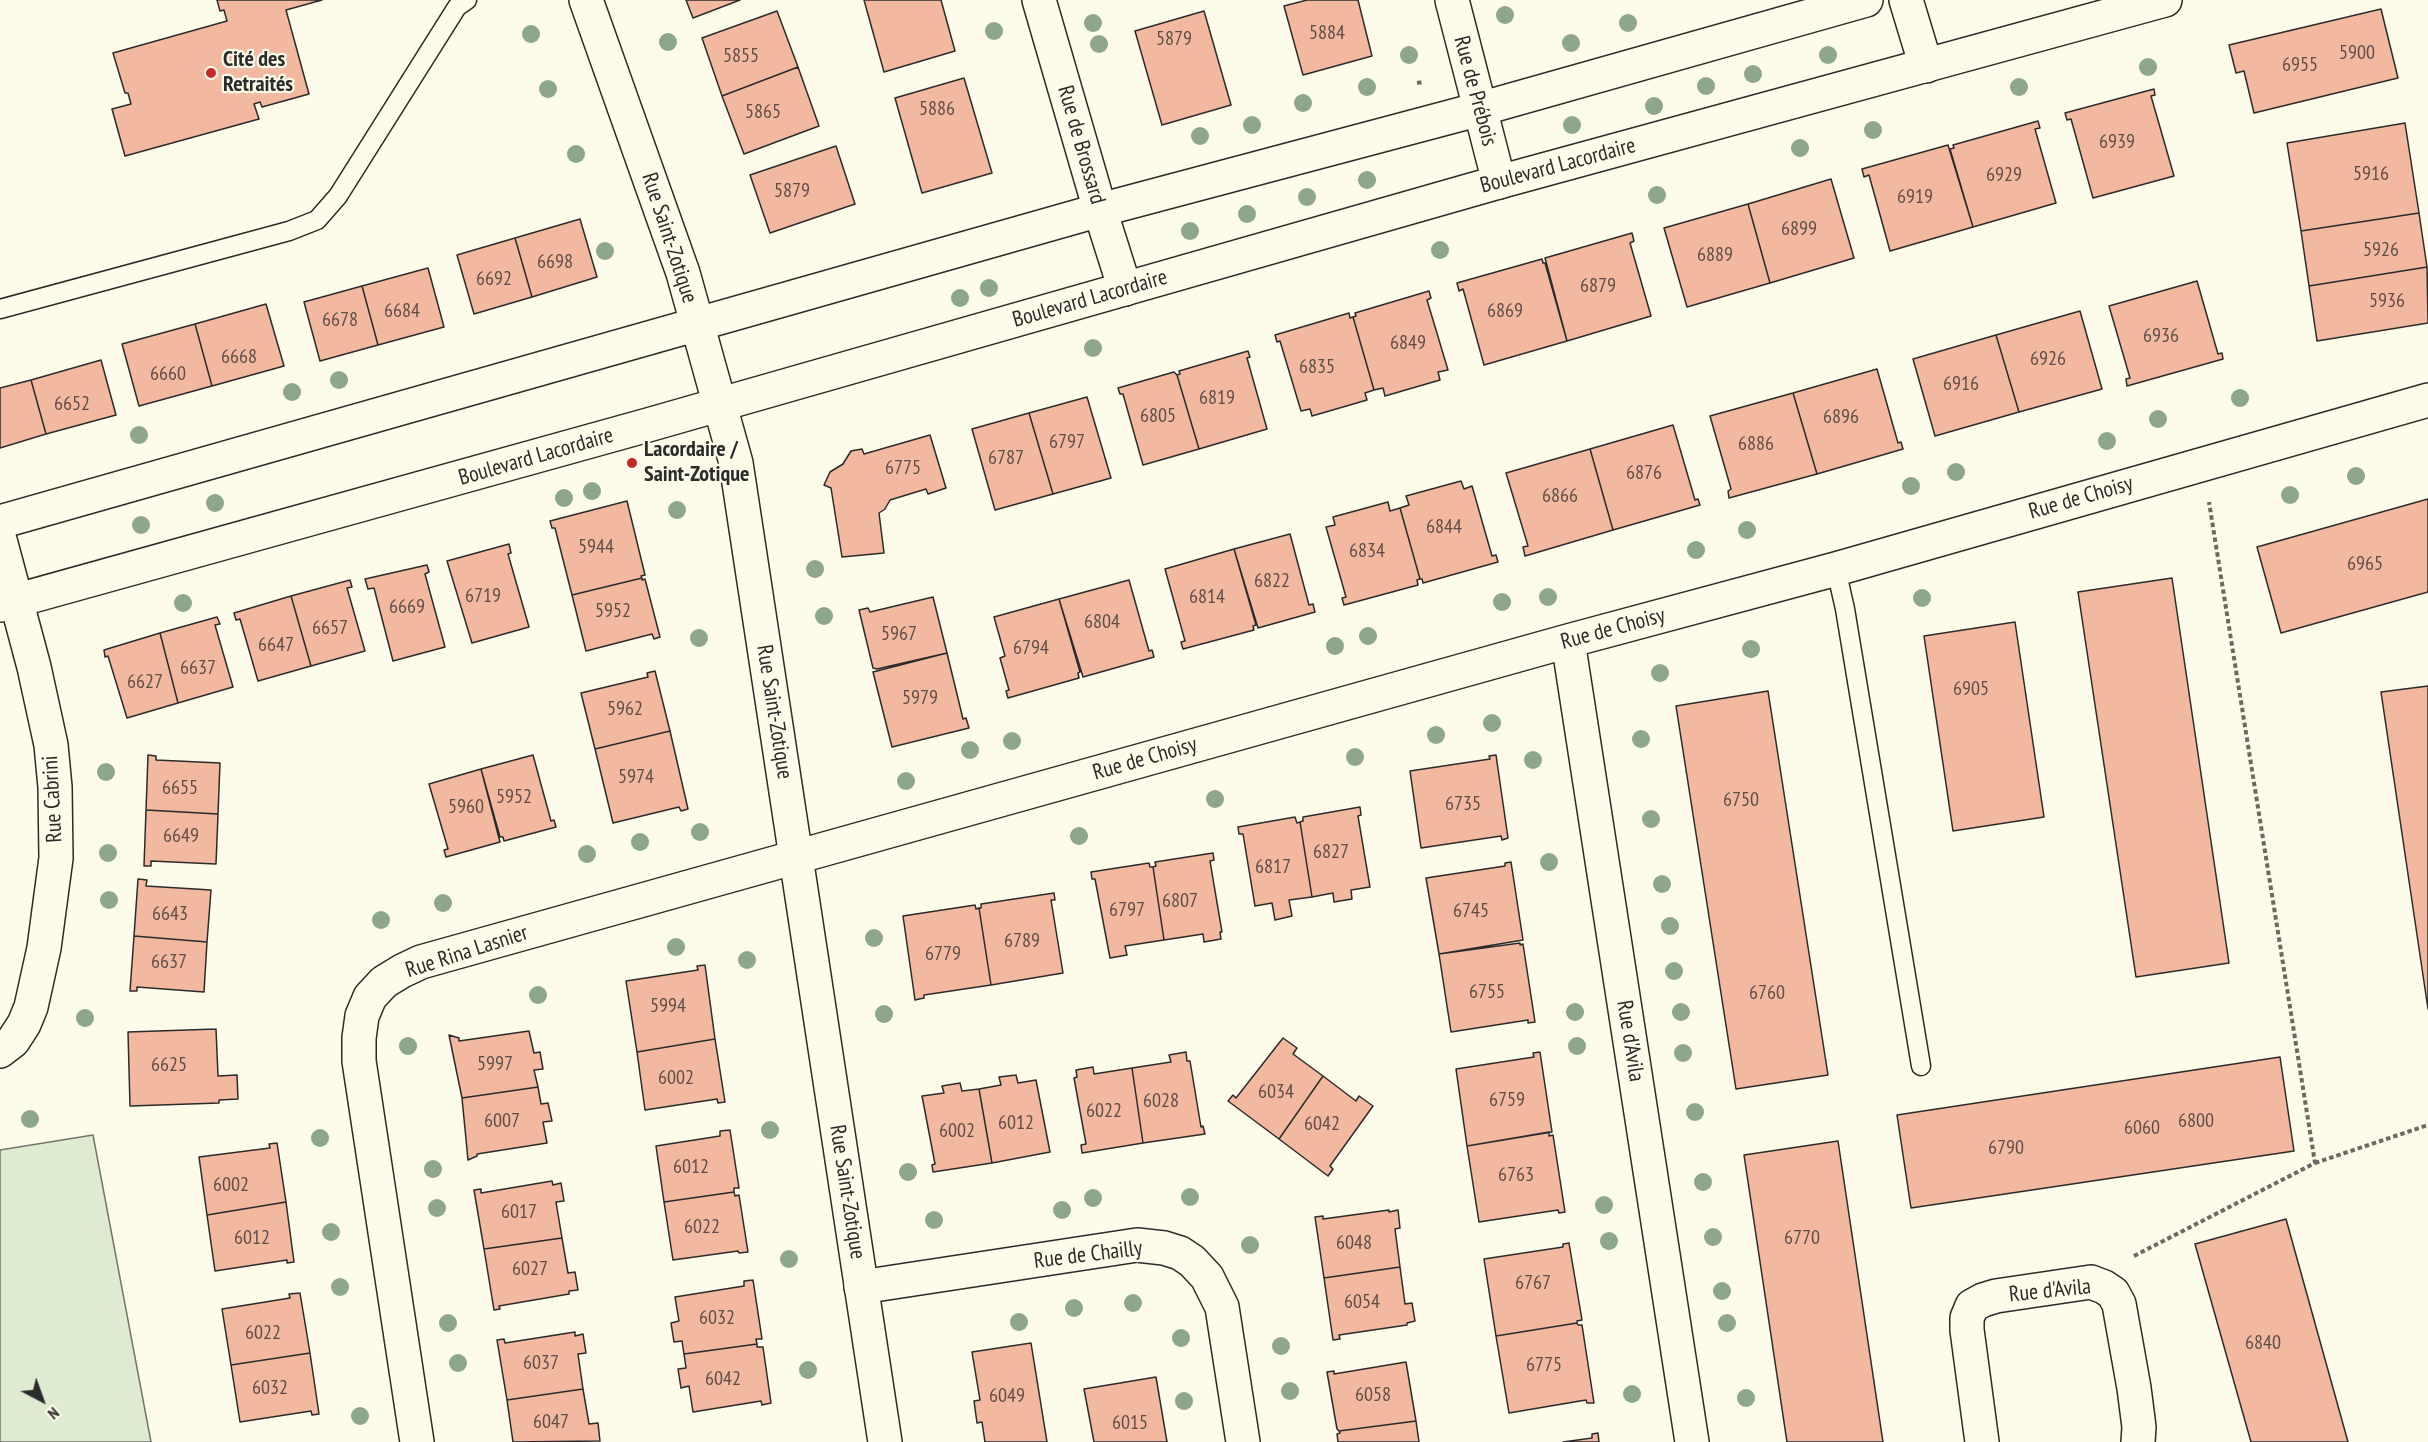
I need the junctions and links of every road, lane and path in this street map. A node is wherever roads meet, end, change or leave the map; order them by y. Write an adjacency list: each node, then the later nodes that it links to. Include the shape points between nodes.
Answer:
1 (468, 0): 15 (lane, via 457,7 338,196 317,220 289,231)
2 (586, 0): 16 (street, Rue Saint-Zotique, via 683,273)
3 (1039, 0): 13 (street, Rue de Brossard)
4 (1452, 0): 11 (street, Rue de Prébois)
5 (1866, 0): 11 (street)
6 (1906, 0): 8 (street)
7 (2165, 0): 8 (street, Boulevard Lacordaire)
8 (1926, 66): 12 (street, Boulevard Lacordaire)
9 (1417, 82): 10 (path)
10 (1423, 82)
11 (1480, 109): 12 (street, Rue de Prébois); 13 (street)
12 (1499, 182): 14 (street, Boulevard Lacordaire)
13 (1100, 210): 14 (street, Rue de Brossard); 16 (street)
14 (1125, 289): 18 (street, Boulevard Lacordaire)
15 (0, 309)
16 (698, 326): 18 (street, Rue Saint-Zotique); 20 (street)
17 (2428, 400): 22 (street, Rue de Choisy)
18 (720, 405): 23 (street, Boulevard Lacordaire); 25 (street, Rue Saint-Zotique, via 736,463)
19 (2209, 502): 29 (path)
20 (0, 522)
21 (0, 540): 23 (street, Rue Cabrini)
22 (1836, 569): 24 (street, Rue de Choisy); 27 (lane)
23 (8, 603): 26 (street, Rue Cabrini, via 34,668 51,744 56,858 44,948 31,1007 13,1041)
24 (1568, 641): 25 (street, Rue de Choisy); 35 (street, Rue d'Avila)
25 (797, 856): 31 (street, Rue Saint-Zotique); 32 (street, Rue Rina Lasnier, via 421,962 384,982 370,997 362,1016 359,1061)
26 (0, 1051)
27 (1921, 1066)
28 (2428, 1125): 29 (path)
29 (2315, 1162): 30 (path)
30 (2134, 1256)
31 (861, 1287): 33 (street, Rue Saint-Zotique); 34 (street, Rue de Chailly, via 1137,1245 1180,1253 1207,1277 1222,1307)
32 (417, 1442)
33 (885, 1442)
34 (1243, 1442)
35 (1692, 1442)
36 (1982, 1442): 37 (street, Rue d'Avila, via 1967,1330 1972,1306 1996,1296 2091,1282 2113,1293 2118,1304 2134,1388)
37 (2138, 1442)

